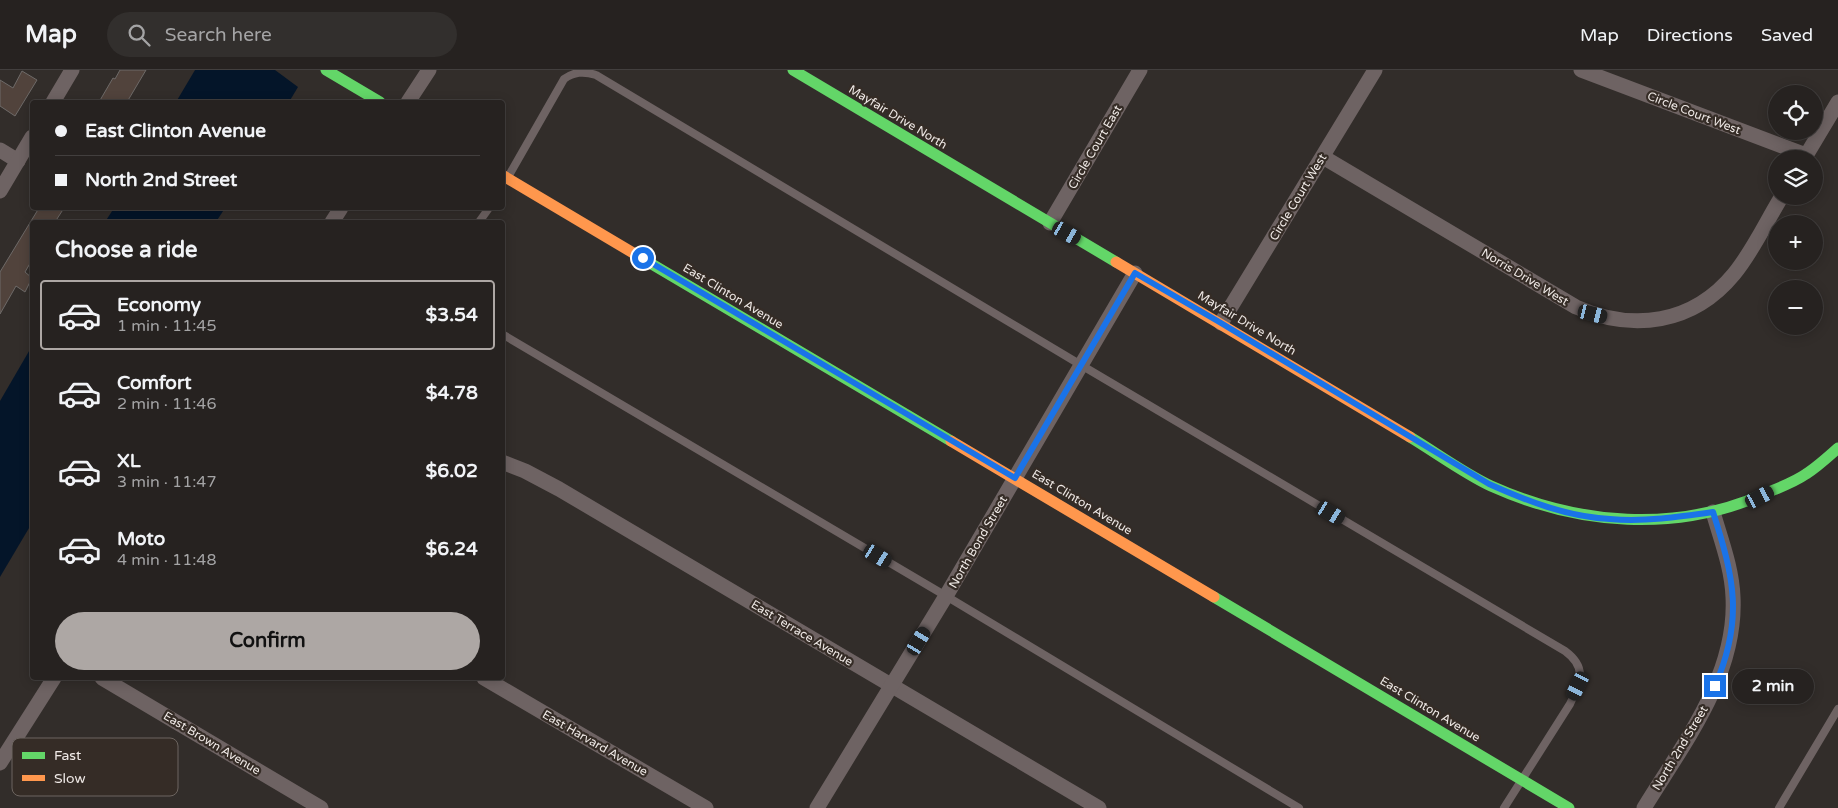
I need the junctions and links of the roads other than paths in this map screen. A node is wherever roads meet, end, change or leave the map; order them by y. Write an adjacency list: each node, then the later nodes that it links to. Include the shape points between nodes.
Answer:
1 (72, 70): 8 (street)
2 (326, 70): 9 (main road)
3 (429, 70): 10 (street)
4 (793, 70): 22 (main road, Mayfair Drive North)
5 (1140, 70): 22 (street, Circle Court East)
6 (1375, 70): 16 (street, Circle Court West)
7 (1581, 70): 14 (street, Circle Court West)
8 (54, 100)
9 (377, 100)
10 (409, 100)
11 (1838, 102): 15 (street)
12 (30, 140): 17 (street)
13 (0, 150): 17 (street)
14 (1787, 150)
15 (1809, 150)
16 (1323, 157): 21 (street, Norris Drive West, via 1576,307 1628,322 1666,319 1704,301 1735,273); 24 (street, Circle Court West)
17 (18, 161): 20 (street)
18 (505, 177): 26 (lane, via 564,79 572,74 590,73)
19 (505, 180): 29 (main road, East Clinton Avenue)
20 (0, 191)
21 (1777, 205)
22 (1050, 223): 23 (main road, Mayfair Drive North)
23 (1135, 273): 24 (main road, Mayfair Drive North); 26 (street, North Bond Street)
24 (1221, 323): 30 (main road, Mayfair Drive North, via 1510,494 1553,509 1609,519 1672,518)
25 (505, 336): 31 (lane)
26 (1081, 366): 29 (street, North Bond Street); 40 (lane, via 1571,655 1581,678 1578,686 1570,704)
27 (1838, 448): 30 (main road, Mayfair Drive North, via 1809,473 1760,497)
28 (505, 463): 35 (street, East Terrace Avenue, via 559,489)
29 (1015, 478): 31 (street, North Bond Street); 40 (main road, East Clinton Avenue)
30 (1713, 512): 48 (street, North 2nd Street, via 1734,597 1728,648 1710,698)
31 (946, 596): 35 (street, North Bond Street); 45 (lane)
32 (53, 680): 37 (street)
33 (105, 680): 41 (street, East Brown Avenue)
34 (487, 680): 42 (street, East Harvard Avenue)
35 (892, 686): 43 (street, North Bond Street); 44 (street, East Terrace Avenue)
36 (1838, 709): 49 (lane)
37 (16, 738)
38 (12, 744): 39 (street)
39 (0, 763)
40 (1521, 779): 46 (lane); 47 (main road, East Clinton Avenue)
41 (321, 808)
42 (706, 808)
43 (817, 808)
44 (1099, 808)
45 (1299, 808)
46 (1504, 808)
47 (1569, 808)
48 (1644, 808)
49 (1779, 808)

